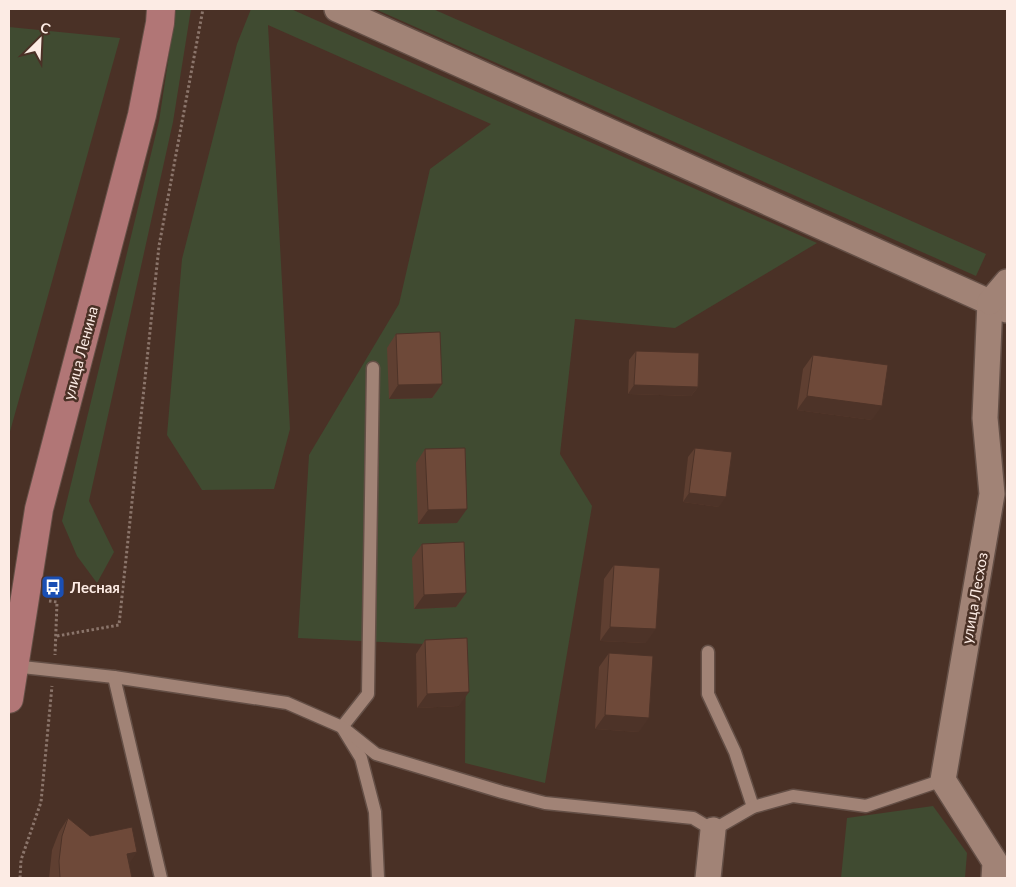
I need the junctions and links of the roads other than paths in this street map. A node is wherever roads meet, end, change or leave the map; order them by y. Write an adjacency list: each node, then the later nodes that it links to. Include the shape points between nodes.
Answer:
1 (161, 9): 7 (main road, улица Ленина, via 142,115 39,509)
2 (337, 9): 4 (street)
3 (1007, 282): 4 (street)
4 (999, 306): 11 (street, улица Лесхоз, via 985,418 992,494)
5 (373, 368): 10 (lane, via 368,694)
6 (708, 652): 12 (lane, via 708,694 735,752)
7 (11, 666): 8 (lane); 9 (main road, улица Ленина)
8 (114, 677): 10 (lane, via 287,703); 14 (lane)
9 (9, 700)
10 (342, 727): 13 (lane, via 376,754 502,792 545,803 693,818); 15 (lane, via 361,758 375,812)
11 (943, 780): 12 (lane, via 866,806 793,796); 17 (street, via 995,862)
12 (752, 807): 13 (lane)
13 (713, 830): 16 (street)
14 (161, 878)
15 (378, 878)
16 (708, 878)
17 (994, 878)

